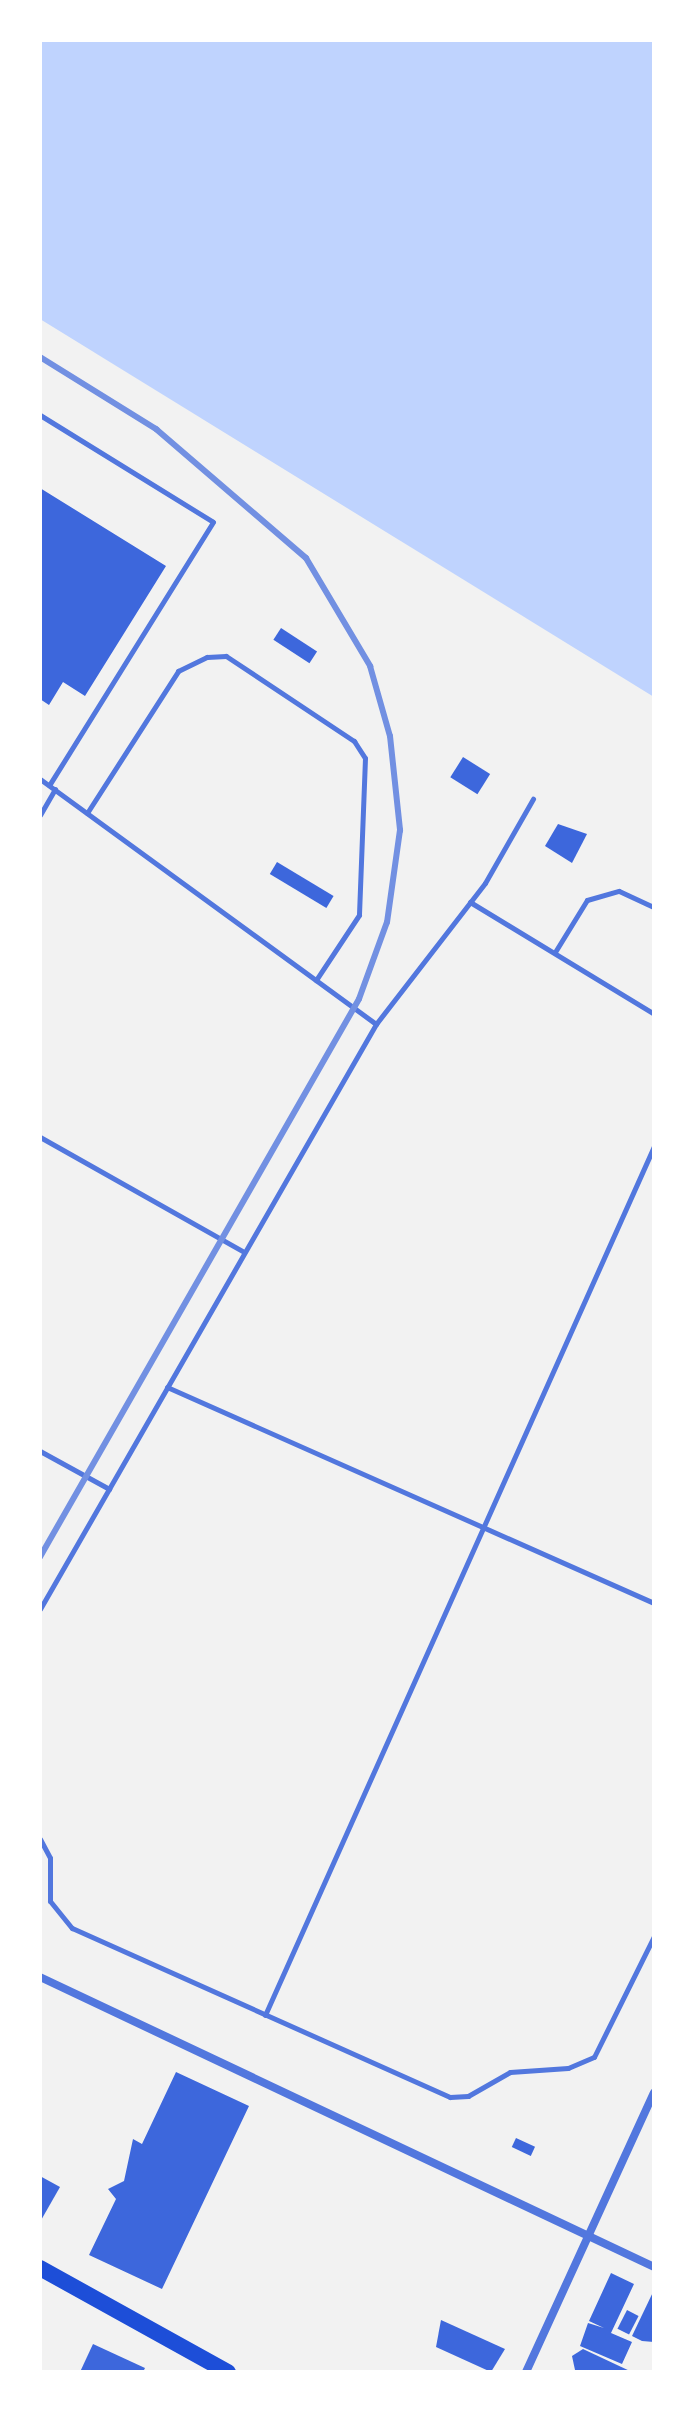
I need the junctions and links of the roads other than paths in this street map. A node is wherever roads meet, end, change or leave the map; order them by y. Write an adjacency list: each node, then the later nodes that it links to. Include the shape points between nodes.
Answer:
1 (40, 415): 3 (lane, via 213,522)
2 (40, 779): 3 (lane)
3 (52, 787): 5 (lane); 6 (lane)
4 (533, 799): 7 (lane)
5 (87, 813): 10 (lane); 10 (lane, via 178,671 207,657 226,656 354,741 365,758 359,915)
6 (40, 815)
7 (470, 902): 9 (lane); 12 (lane)
8 (654, 907): 9 (lane, via 619,891 587,900)
9 (555, 952): 11 (lane)
10 (316, 980): 12 (lane)
11 (654, 1014)
12 (376, 1024): 15 (lane)
13 (40, 1137): 15 (lane)
14 (654, 1146): 19 (lane)
15 (244, 1252): 16 (lane)
16 (167, 1387): 18 (lane); 19 (lane)
17 (40, 1451): 18 (lane)
18 (109, 1489): 21 (lane)
19 (482, 1525): 20 (lane); 25 (lane)
20 (654, 1603)
21 (40, 1609)
22 (40, 1839): 25 (lane, via 50,1858 50,1901 72,1928)
23 (654, 1936): 25 (lane, via 594,2057 568,2068 510,2072 468,2096 434,2091)
24 (40, 1977): 27 (street)
25 (265, 2015)
26 (654, 2093): 27 (street)
27 (588, 2236): 28 (street); 31 (street)
28 (654, 2267)
29 (40, 2268): 30 (main road)
30 (228, 2372)
31 (526, 2372)

